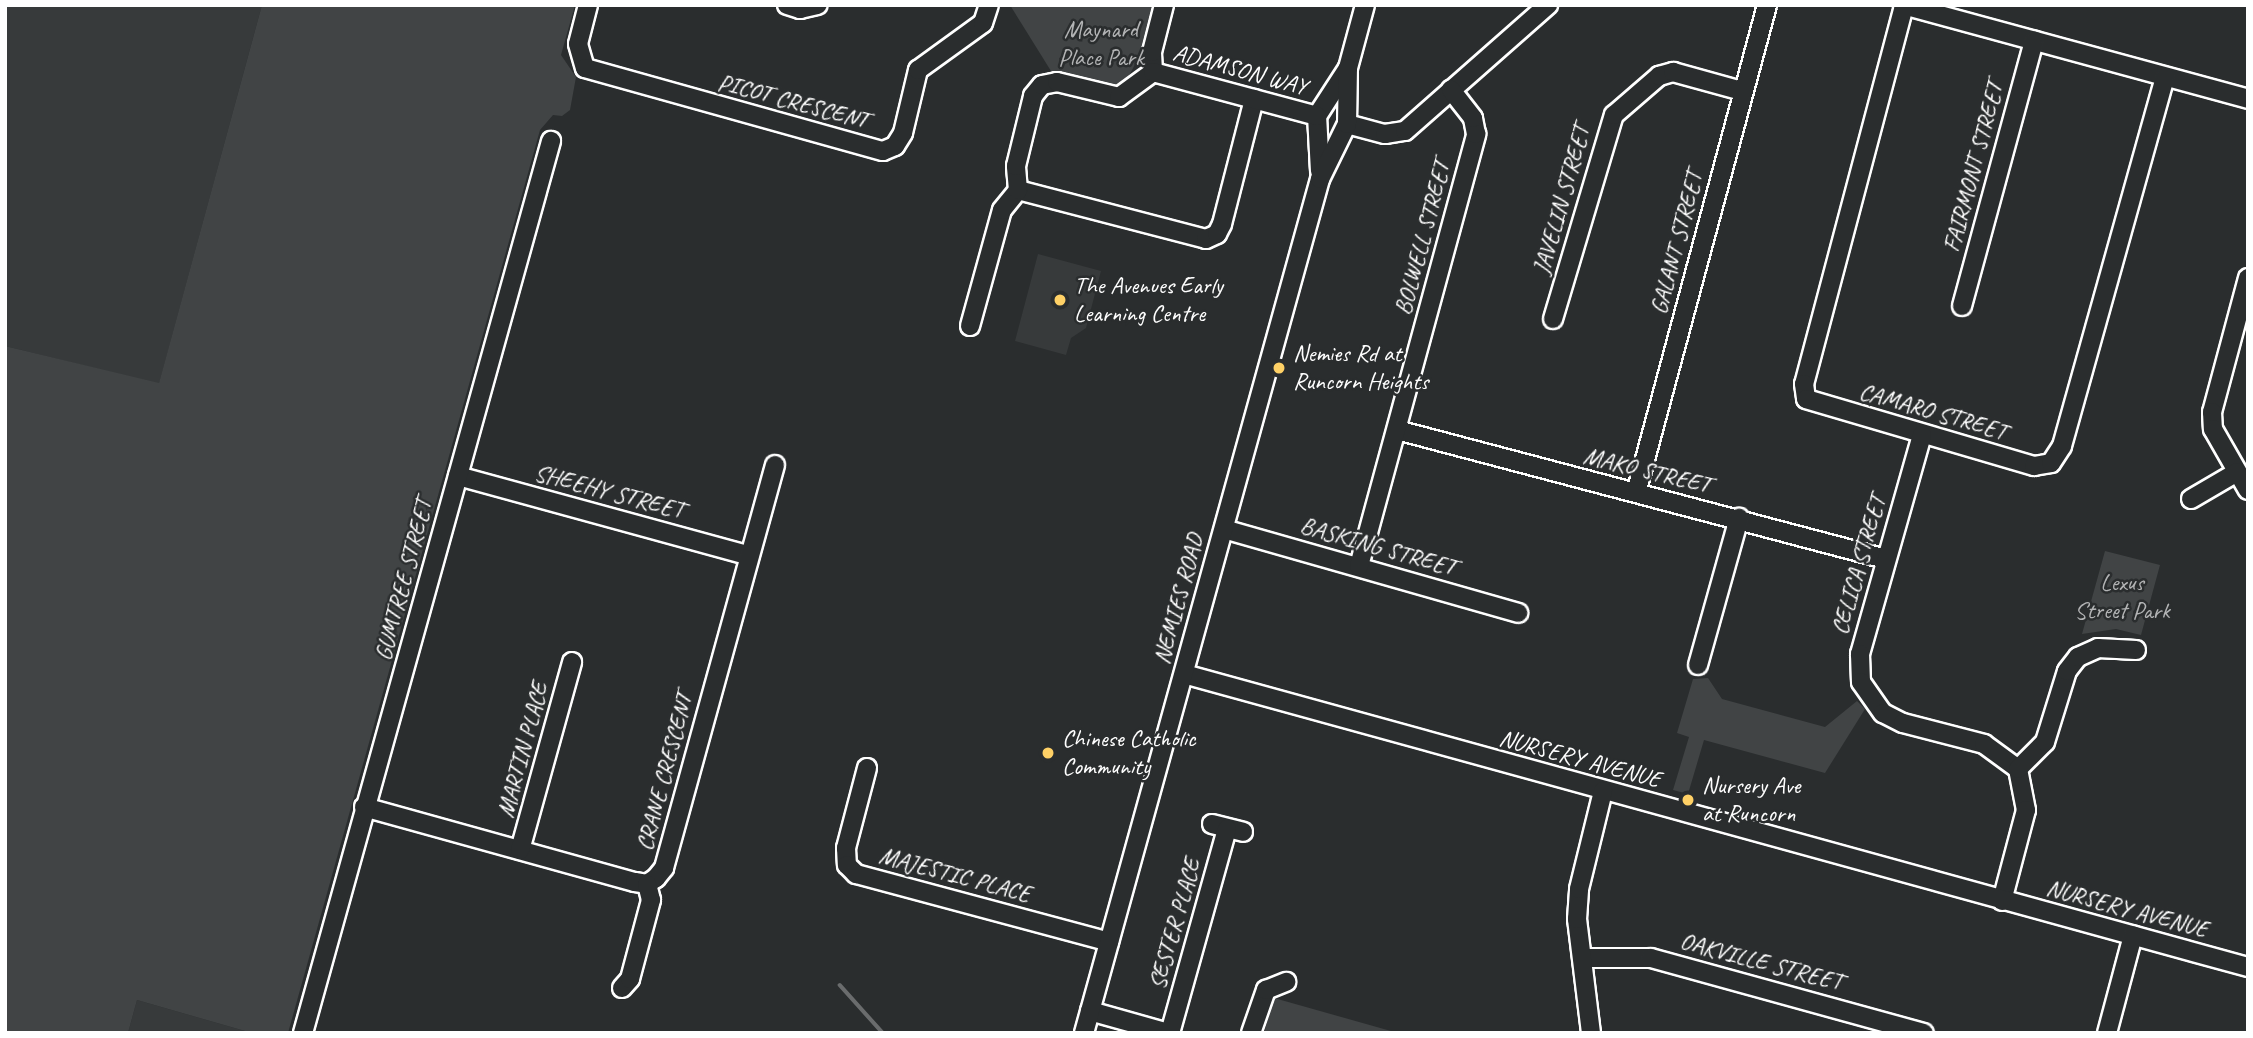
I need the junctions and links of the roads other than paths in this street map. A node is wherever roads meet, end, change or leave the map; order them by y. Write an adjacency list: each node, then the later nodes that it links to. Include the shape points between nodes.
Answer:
1 (588, 5): 4 (street, PICOT CRESCENT, via 578,44 585,68 883,151 895,146 903,133 918,70 983,23)
2 (787, 5): 3 (street, via 800,9)
3 (818, 5)
4 (989, 5)
5 (1164, 5): 12 (street, via 1152,52)
6 (1364, 5): 11 (street, NEMIES ROAD)
7 (1548, 5): 14 (street)
8 (1767, 5): 15 (street, GALANT STREET)
9 (1903, 5): 10 (street); 28 (street, CAMARO STREET, via 1804,384 1806,399 1817,405)
10 (2034, 41): 13 (street); 24 (street, FAIRMONT STREET)
11 (1348, 68): 18 (street, NEMIES ROAD); 19 (street, NEMIES ROAD)
12 (1153, 72): 16 (street, ADAMSON WAY); 22 (street, ADAMSON WAY, via 1119,97 1057,82 1042,85 1033,96 1016,166)
13 (2165, 77): 17 (street); 28 (street, CAMARO STREET, via 2062,446 2051,463 2034,466)
14 (1451, 90): 19 (street, via 1405,131 1385,134); 27 (street, BOLWELL STREET, via 1473,118 1476,134)
15 (1742, 91): 25 (street, JAVELIN STREET, via 1673,72 1659,76 1614,115); 33 (street, GALANT STREET)
16 (1254, 99): 18 (street, ADAMSON WAY); 22 (street, via 1222,224 1217,234 1206,239)
17 (2248, 99)
18 (1320, 116): 19 (street, via 1336,105); 19 (street, via 1328,136); 21 (street, NEMIES ROAD)
19 (1345, 123): 21 (street, NEMIES ROAD)
20 (551, 141): 31 (street, GUMTREE STREET)
21 (1320, 179): 36 (street, NEMIES ROAD)
22 (1018, 190): 26 (street, via 1002,210)
23 (2248, 278): 30 (street, via 2212,412 2213,429)
24 (1962, 306)
25 (1553, 319)
26 (970, 326)
27 (1397, 429): 33 (street, MAKO STREET); 39 (street, BOLWELL STREET)
28 (1922, 435): 38 (street, CELICA STREET)
29 (775, 465): 37 (street, CRANE CRESCENT, via 755,542)
30 (2237, 472): 32 (street); 34 (street)
31 (457, 476): 37 (street, SHEEHY STREET); 48 (street, GUMTREE STREET)
32 (2248, 490)
33 (1636, 493): 35 (street, MAKO STREET)
34 (2191, 499)
35 (1739, 518): 38 (street, MAKO STREET); 43 (street)
36 (1224, 529): 39 (street, BASKING STREET); 44 (street, NEMIES ROAD)
37 (747, 555): 51 (street, CRANE CRESCENT, via 664,869)
38 (1886, 558): 46 (street, CELICA STREET, via 1860,654 1861,682 1869,698 1883,713 1903,723 1984,744)
39 (1359, 566): 40 (street, BASKING STREET)
40 (1518, 612)
41 (2136, 650): 46 (street, via 2072,651 2045,743)
42 (572, 662): 50 (street, MARTIN PLACE)
43 (1698, 665)
44 (1184, 674): 47 (street, NURSERY AVENUE); 54 (street, NEMIES ROAD)
45 (867, 768): 54 (street, MAJESTIC PLACE, via 846,848 848,865 856,874)
46 (2018, 769): 52 (street, via 2026,810)
47 (1603, 791): 52 (street, NURSERY AVENUE); 55 (street, via 1579,889)
48 (364, 807): 50 (street, CRANE CRESCENT); 60 (street, GUMTREE STREET)
49 (1227, 828): 62 (street, SESTER PLACE)
50 (520, 850): 51 (street, CRANE CRESCENT)
51 (646, 884): 58 (street, via 651,900 630,979)
52 (2002, 901): 53 (street, NURSERY AVENUE)
53 (2133, 935): 56 (street, NURSERY AVENUE); 66 (street)
54 (1109, 942): 59 (street, NEMIES ROAD)
55 (1582, 958): 64 (street); 65 (street, OAKVILLE STREET, via 1651,958)
56 (2248, 967)
57 (1286, 982): 63 (street, via 1266,990)
58 (622, 988)
59 (1090, 1011): 61 (street, NEMIES ROAD); 62 (street)
60 (303, 1033)
61 (1084, 1033)
62 (1170, 1033)
63 (1251, 1033)
64 (1591, 1033)
65 (1924, 1033)
66 (2107, 1033)

